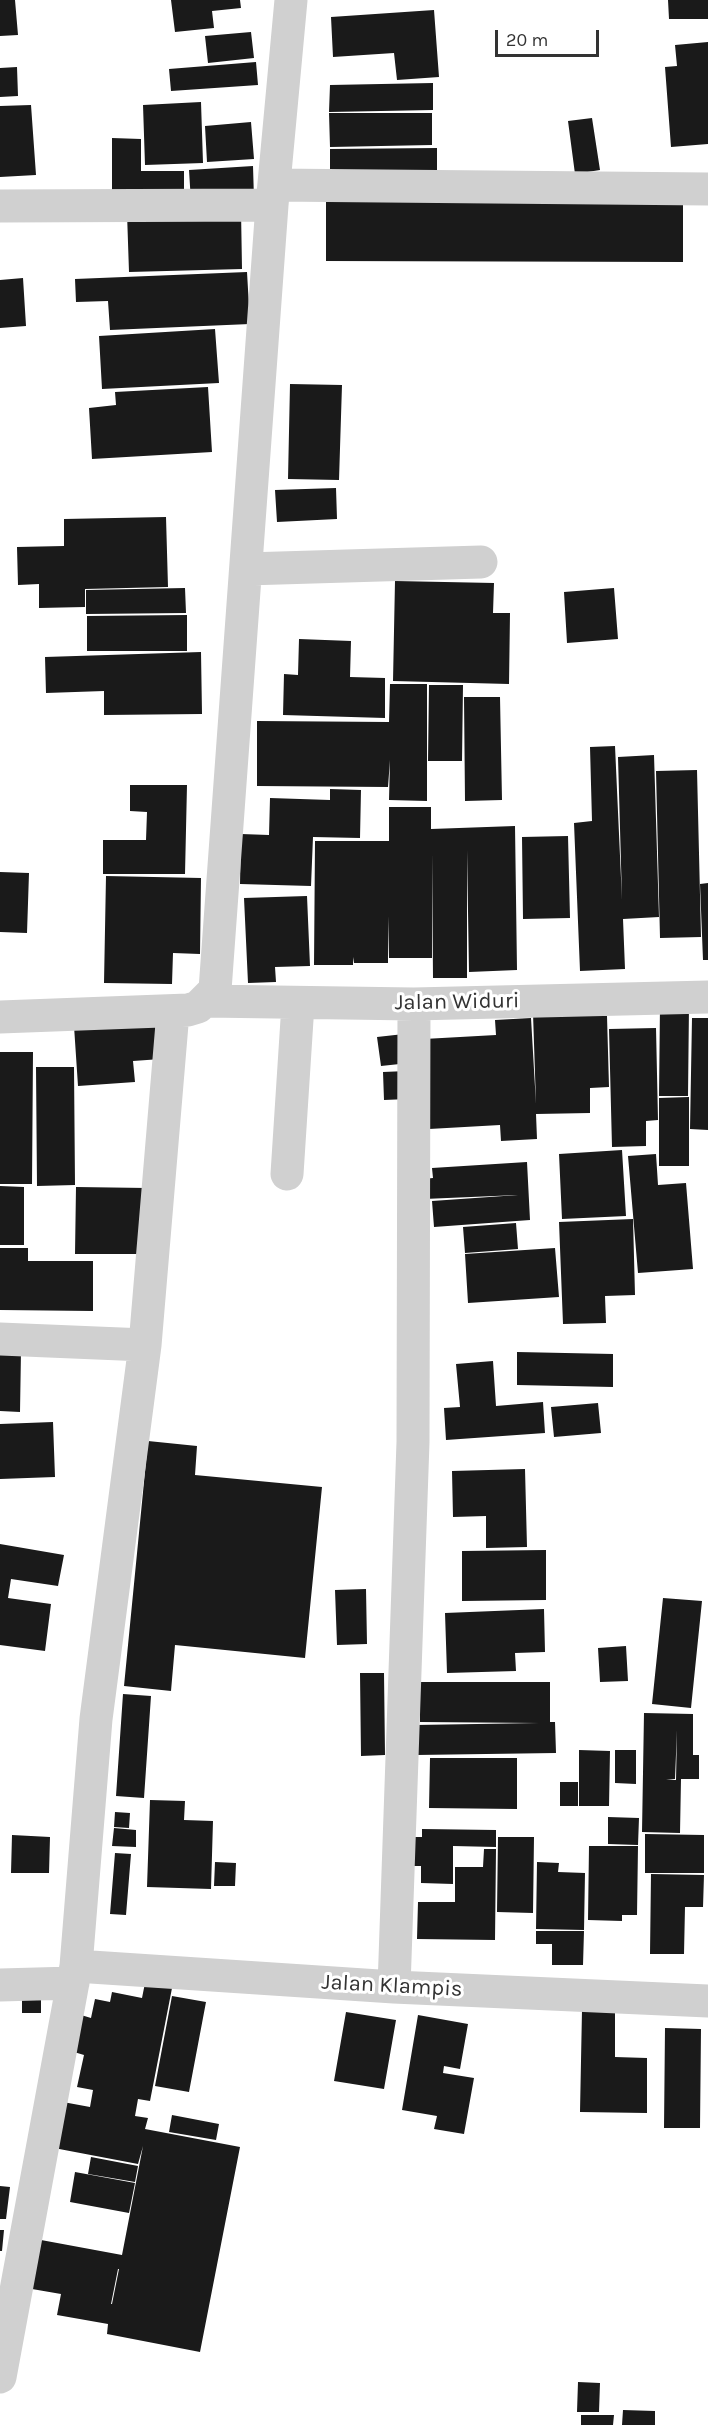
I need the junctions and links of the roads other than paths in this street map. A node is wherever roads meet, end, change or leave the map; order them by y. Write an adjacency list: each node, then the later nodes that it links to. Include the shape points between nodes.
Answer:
1 (291, 0): 3 (street)
2 (708, 189): 3 (street)
3 (273, 195): 4 (street); 6 (street)
4 (0, 206)
5 (481, 562): 6 (street)
6 (246, 569): 8 (street, via 215,990)
7 (708, 997): 10 (street, Jalan Widuri)
8 (206, 1001): 9 (street, Jalan Widuri); 11 (street, via 198,1007)
9 (298, 1004): 10 (street, Jalan Widuri); 13 (street)
10 (414, 1004): 18 (street, via 413,1442)
11 (173, 1012): 12 (street); 15 (street)
12 (0, 1017)
13 (286, 1174)
14 (0, 1339): 15 (street)
15 (145, 1345): 16 (street, via 96,1719)
16 (75, 1975): 17 (street, Jalan Klampis); 18 (street, Jalan Klampis); 20 (street)
17 (0, 1985)
18 (394, 1987): 19 (street, Jalan Klampis)
19 (708, 2001)
20 (0, 2377)

